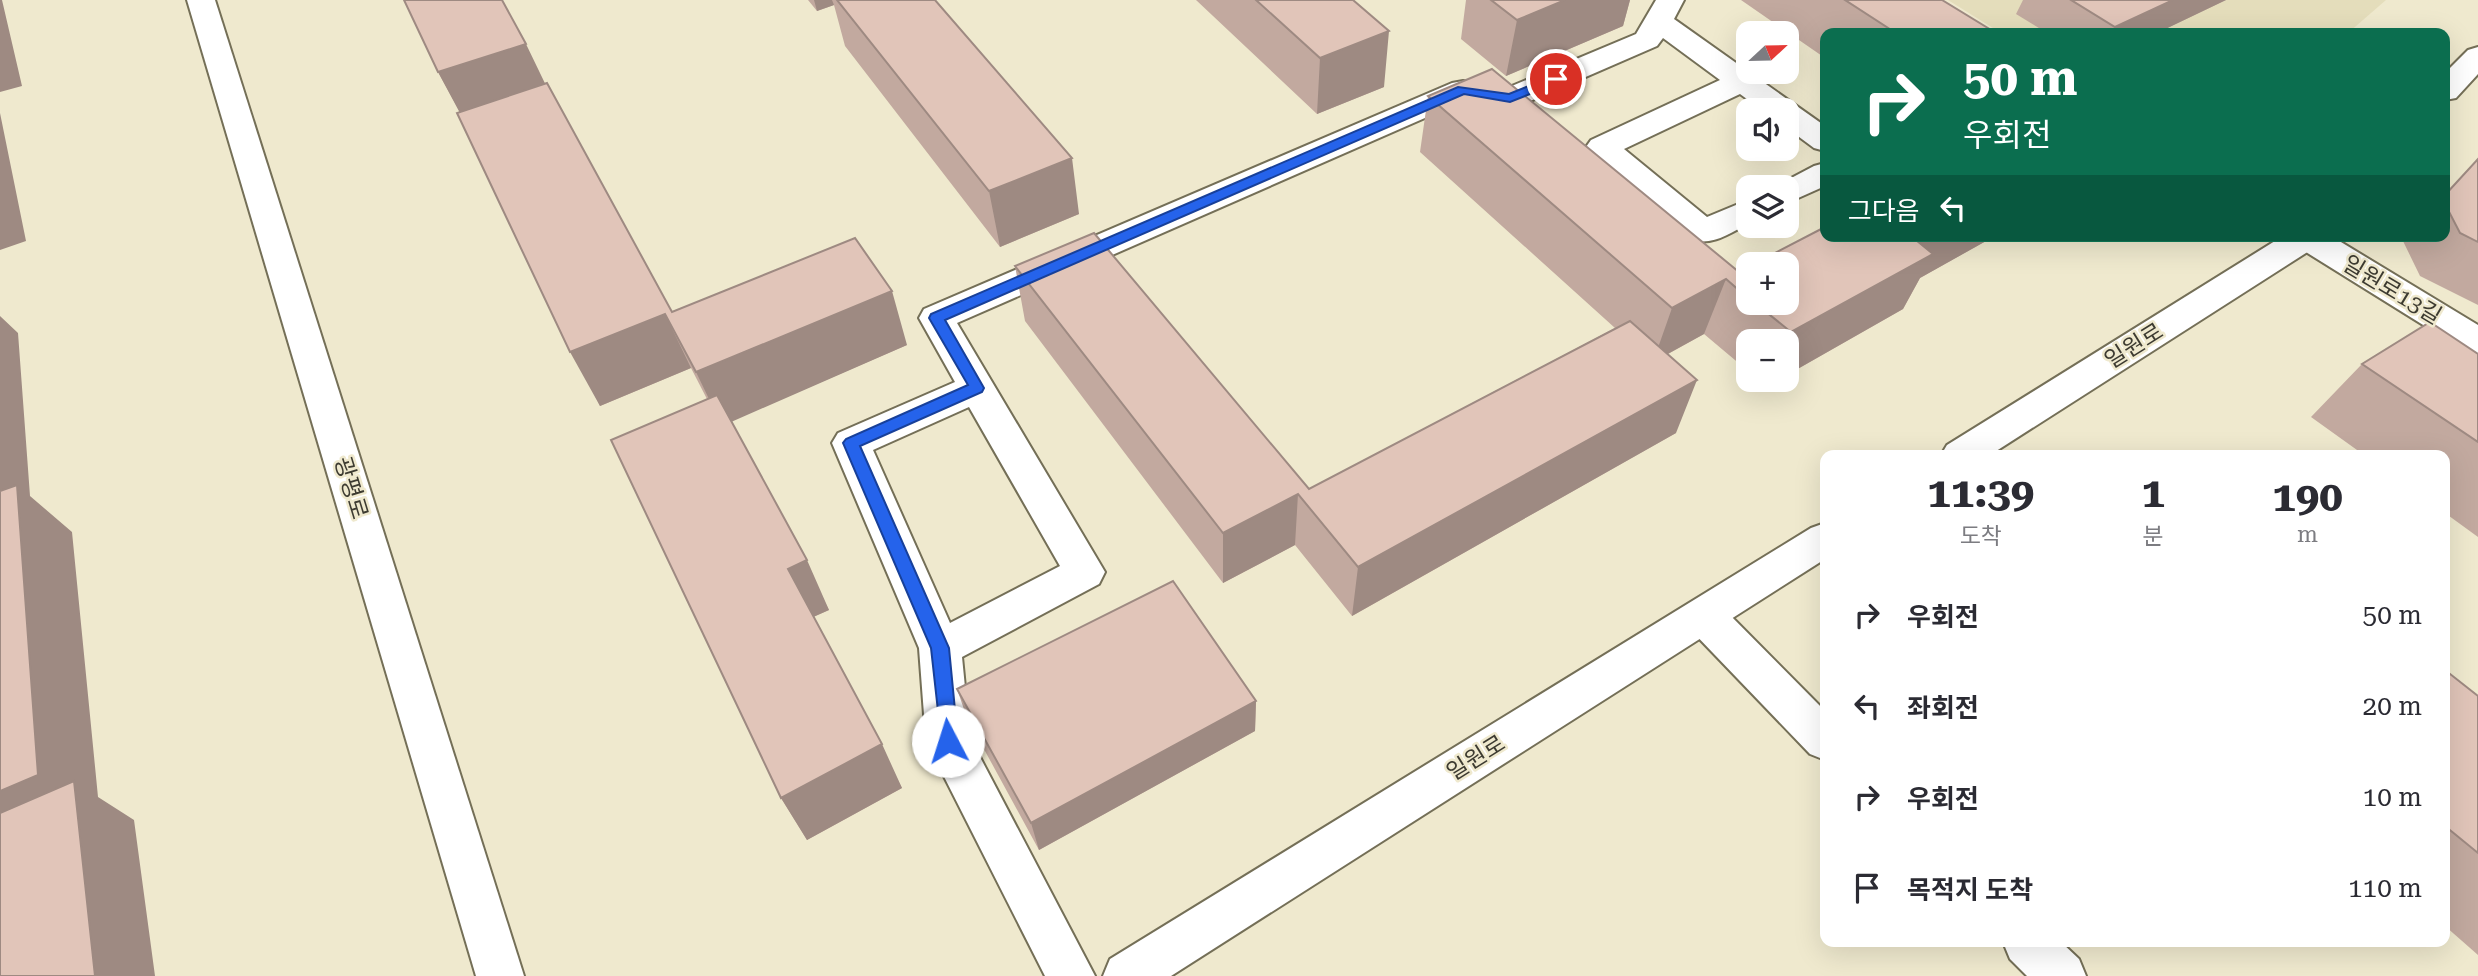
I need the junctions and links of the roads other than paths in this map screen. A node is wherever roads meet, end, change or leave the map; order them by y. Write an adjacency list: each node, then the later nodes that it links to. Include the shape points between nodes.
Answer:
1 (201, 0): 24 (street, 광평로)
2 (1664, 10): 4 (street); 17 (street, via 1647,40 1510,99 1463,90 936,318)
3 (2478, 56): 7 (street)
4 (1736, 76)
5 (1736, 84): 13 (street, via 1602,147 1704,232)
6 (1746, 84): 8 (street)
7 (2450, 86)
8 (1765, 98)
9 (1799, 122): 10 (street)
10 (1820, 137)
11 (1820, 176): 12 (street)
12 (1799, 186)
13 (1736, 217)
14 (2299, 242): 18 (street, 일원로)
15 (2315, 242): 16 (street, 일원로13길)
16 (2478, 342)
17 (977, 388): 21 (street, via 851,443); 21 (street, via 1086,572)
18 (1968, 450)
19 (1820, 542): 20 (street, 일원로)
20 (1704, 615): 22 (street); 26 (street, 일원로)
21 (940, 648): 25 (street, via 948,741)
22 (1820, 735)
23 (2032, 947): 27 (street)
24 (500, 976)
25 (1070, 976)
26 (1127, 976)
27 (2062, 976)

